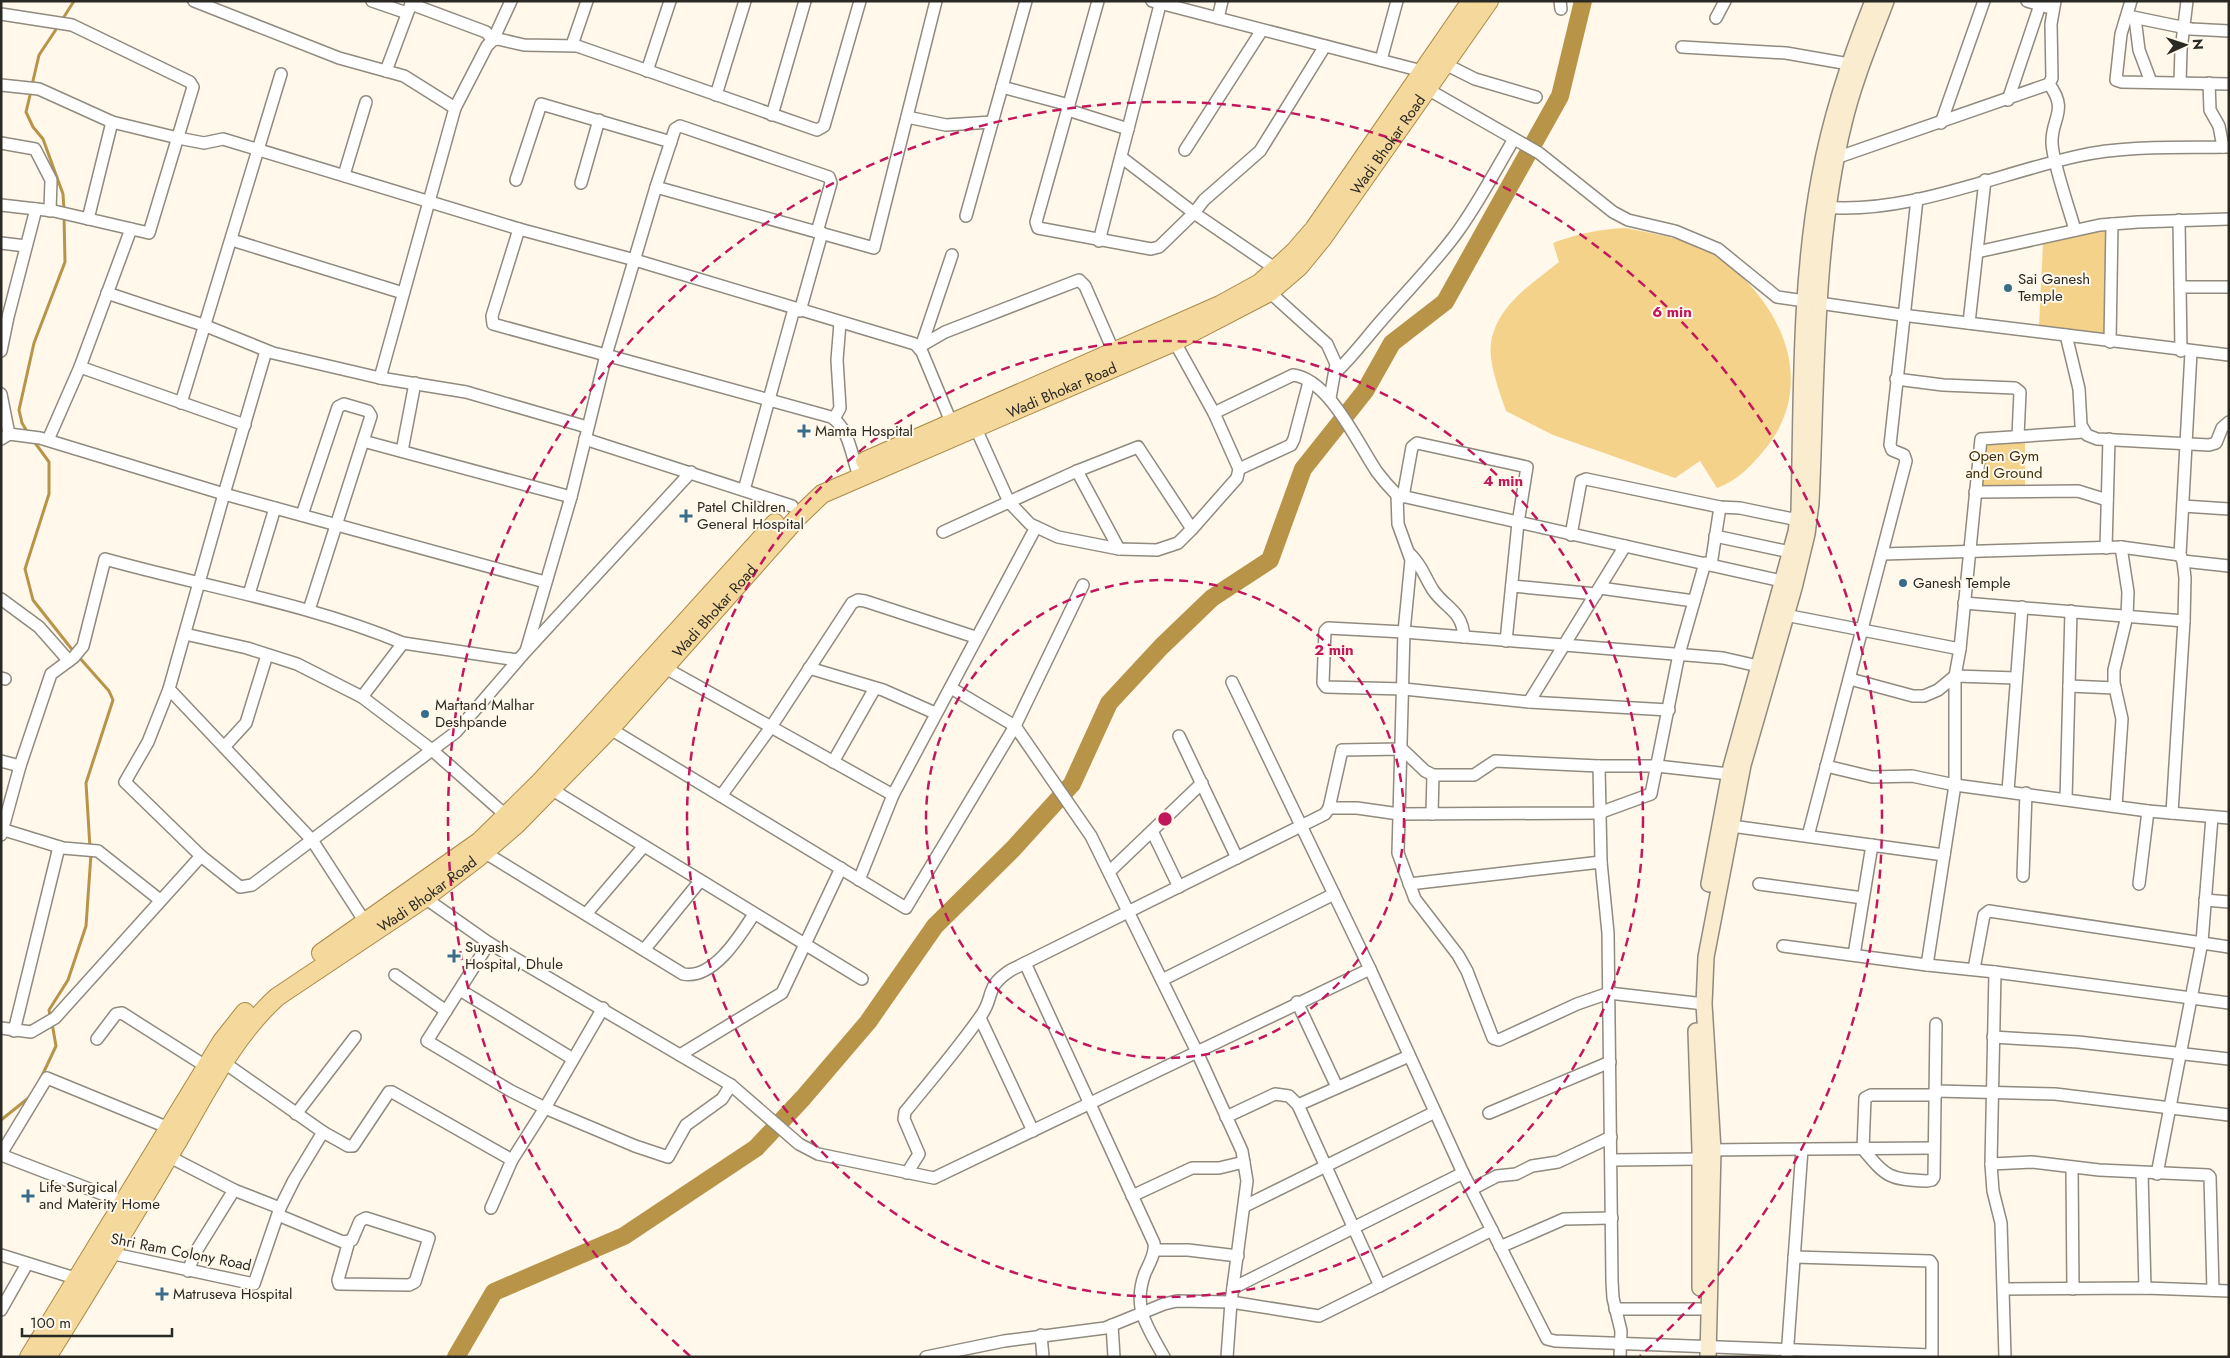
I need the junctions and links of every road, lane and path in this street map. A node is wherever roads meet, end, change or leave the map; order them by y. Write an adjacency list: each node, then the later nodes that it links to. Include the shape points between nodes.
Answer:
1 (194, 1): 41 (street, via 340,58)
2 (372, 1): 26 (street)
3 (512, 1): 34 (street)
4 (587, 1): 35 (street)
5 (670, 1): 42 (street)
6 (745, 1): 52 (street)
7 (805, 1): 58 (street)
8 (860, 1): 58 (street, via 824,126 812,129)
9 (936, 1): 59 (street)
10 (1026, 1): 51 (street)
11 (1098, 1): 56 (street)
12 (1222, 1): 29 (street)
13 (1396, 1): 38 (street)
14 (1471, 1): 44 (main road, Wadi Bhokar Road)
15 (1489, 1): 39 (main road, Wadi Bhokar Road)
16 (1725, 1): 30 (street)
17 (1886, 1): 73 (street, via 1852,89)
18 (1984, 1): 63 (street)
19 (2027, 1): 24 (street)
20 (2131, 1): 28 (street)
21 (2187, 1): 31 (street)
22 (1158, 2): 29 (street); 64 (street)
23 (1868, 3): 40 (street)
24 (2040, 5): 25 (street); 54 (street)
25 (2054, 5): 48 (street, via 2052,78)
26 (410, 6): 34 (street, via 486,32); 41 (street)
27 (1, 14): 65 (street, via 72,25 192,84)
28 (2131, 17): 31 (street); 45 (street, via 2139,50); 45 (street, via 2121,34 2116,80)
29 (1218, 18): 32 (street)
30 (1716, 18)
31 (2184, 28): 33 (street); 46 (street)
32 (1262, 30): 36 (street); 71 (street)
33 (2229, 30)
34 (493, 40): 35 (street, via 524,45); 57 (street)
35 (572, 45): 42 (street)
36 (1325, 46): 38 (street); 86 (street, via 1260,151 1209,195)
37 (1682, 47): 40 (street, via 1786,53)
38 (1381, 60): 44 (street)
39 (1443, 63): 44 (main road, Wadi Bhokar Road); 53 (street, via 1475,79)
40 (1849, 64): 73 (street)
41 (386, 71): 57 (street, via 410,79)
42 (647, 71): 52 (street)
43 (281, 74): 70 (street)
44 (1421, 81): 67 (street); 103 (main road, Wadi Bhokar Road, via 1314,228); 106 (main road, Wadi Bhokar Road, via 1322,239 1299,266)
45 (2152, 82): 46 (street)
46 (2180, 82): 47 (street)
47 (2209, 83): 49 (street); 69 (street, via 2210,110)
48 (2049, 84): 54 (street); 74 (street, via 2058,103 2052,142)
49 (2229, 84)
50 (1, 85): 61 (street, via 39,89)
51 (1002, 87): 56 (street); 62 (street)
52 (716, 95): 58 (street)
53 (1536, 97)
54 (2008, 100): 63 (street)
55 (366, 102): 75 (street)
56 (1068, 107): 64 (street); 97 (street, via 1036,226)
57 (455, 108): 81 (street)
58 (772, 114)
59 (907, 117): 62 (street, via 946,125); 95 (street, via 874,248)
60 (600, 120): 66 (street); 76 (street, via 541,104); 78 (street)
61 (112, 122): 65 (street); 88 (street)
62 (992, 122): 87 (street)
63 (1941, 123): 73 (street)
64 (1128, 129): 72 (street)
65 (178, 138): 70 (street, via 204,143 223,139); 92 (street, via 149,233)
66 (671, 142): 79 (street); 95 (street, via 675,129 680,126 829,177 831,183)
67 (1519, 142): 109 (street, via 1539,153 1613,212 1628,220 1675,231 1718,249 1777,297); 127 (street, via 1455,234 1356,354)
68 (1, 143): 85 (street, via 35,149 51,180)
69 (2226, 147): 74 (street, via 2100,152)
70 (259, 150): 75 (street); 96 (street)
71 (1185, 150)
72 (1121, 157): 86 (street); 97 (street)
73 (1830, 160): 83 (street)
74 (2056, 161): 77 (street); 94 (street)
75 (344, 175): 81 (street)
76 (516, 180)
77 (1984, 180): 80 (street); 100 (street)
78 (581, 184)
79 (656, 187): 95 (street); 102 (street)
80 (1917, 199): 83 (street, via 1881,206); 111 (street)
81 (428, 201): 93 (street); 108 (street)
82 (1, 205): 84 (street)
83 (1822, 207): 109 (street)
84 (36, 209): 85 (street); 99 (street)
85 (52, 211): 88 (street)
86 (1194, 213): 97 (street, via 1156,249); 103 (street)
87 (966, 216)
88 (88, 219): 92 (street)
89 (2229, 219): 90 (street)
90 (2179, 220): 91 (street); 104 (street)
91 (2112, 224): 94 (street); 118 (street)
92 (131, 229): 107 (street)
93 (519, 229): 102 (street); 123 (street, via 492,316 493,324)
94 (2075, 230): 100 (street)
95 (819, 232): 110 (street)
96 (232, 240): 108 (street); 115 (street)
97 (1099, 241)
98 (1, 243): 99 (street)
99 (26, 246): 112 (street)
100 (1977, 252): 114 (street)
101 (952, 255): 119 (street)
102 (635, 260): 110 (street); 123 (street)
103 (1276, 269): 106 (main road, Wadi Bhokar Road)
104 (2180, 287): 105 (street); 122 (street)
105 (2229, 287)
106 (1265, 288): 117 (main road, Wadi Bhokar Road); 127 (street, via 1327,344)
107 (107, 293): 115 (street); 126 (street)
108 (403, 293): 128 (street)
109 (1812, 303): 111 (street); 169 (street); 193 (street, via 1809,520)
110 (797, 310): 113 (street); 133 (street)
111 (1902, 315): 114 (street); 129 (street)
112 (4, 316): 120 (street)
113 (840, 323): 119 (street); 137 (street, via 837,360 840,408)
114 (1969, 323): 116 (street)
115 (206, 326): 121 (street); 135 (street)
116 (2066, 335): 118 (street); 143 (street, via 2079,389)
117 (1171, 336): 125 (main road, Wadi Bhokar Road); 136 (street)
118 (2110, 342): 122 (street)
119 (920, 345): 125 (street, via 945,332 1079,280 1085,286); 142 (street)
120 (1, 351)
121 (266, 351): 128 (street); 140 (street)
122 (2186, 351): 124 (street); 150 (street)
123 (606, 355): 133 (street); 141 (street)
124 (2229, 356)
125 (1117, 359): 138 (main road, Wadi Bhokar Road)
126 (80, 367): 135 (street); 146 (street)
127 (1336, 372): 134 (street)
128 (380, 378): 131 (street)
129 (1896, 380): 144 (street, via 2015,388 2020,392); 184 (street, via 1890,448 1904,455 1906,461)
130 (1309, 382): 134 (street); 136 (street, via 1293,375); 152 (street, via 1291,445)
131 (415, 383): 141 (street, via 466,392); 151 (street)
132 (1, 394): 145 (street)
133 (769, 398): 137 (street); 156 (street)
134 (1331, 400): 159 (street, via 1378,474)
135 (181, 403): 140 (street)
136 (1214, 413): 152 (street)
137 (834, 419): 153 (street, via 844,433)
138 (973, 420): 142 (main road, Wadi Bhokar Road); 162 (street)
139 (2229, 422): 150 (street, via 2213,444)
140 (245, 425): 158 (street)
141 (587, 427): 147 (street)
142 (954, 429): 153 (main road, Wadi Bhokar Road)
143 (2084, 432): 144 (street); 148 (street, via 2098,439)
144 (2018, 436): 157 (street, via 1981,439)
145 (5, 437): 146 (street)
146 (44, 439): 158 (street)
147 (584, 439): 155 (street); 160 (street)
148 (2109, 439): 150 (street); 161 (street)
149 (363, 441): 151 (street); 168 (street, via 370,413 340,404); 171 (street)
150 (2186, 444): 164 (street)
151 (402, 451): 160 (street)
152 (1239, 469): 173 (street, via 1237,478)
153 (857, 471): 163 (main road, Wadi Bhokar Road, via 821,482); 218 (main road, Wadi Bhokar Road, via 806,508)
154 (1077, 471): 162 (street); 173 (street, via 1138,447); 180 (street)
155 (691, 472): 156 (street); 213 (street)
156 (744, 490): 163 (street)
157 (1976, 492): 161 (street, via 2072,491); 181 (street)
158 (224, 494): 166 (street); 189 (street)
159 (1400, 496): 170 (street); 170 (street, via 1414,444 1505,461 1526,467); 183 (street, via 1398,524)
160 (571, 497): 188 (street)
161 (2107, 500): 179 (street)
162 (1009, 502): 172 (street); 174 (street)
163 (792, 506): 218 (main road, Wadi Bhokar Road)
164 (2183, 506): 167 (street); 185 (street)
165 (1720, 507): 169 (street); 175 (street, via 1583,479); 176 (street)
166 (275, 508): 168 (street); 194 (street)
167 (2229, 510)
168 (302, 516): 171 (street)
169 (1798, 520): 182 (street)
170 (1518, 523): 175 (street); 191 (street)
171 (337, 525): 188 (street); 199 (street)
172 (1036, 527): 180 (street, via 1058,537); 208 (street)
173 (1192, 529): 180 (street, via 1178,543 1156,550)
174 (943, 532)
175 (1571, 534): 177 (street)
176 (1715, 536): 182 (street); 186 (street)
177 (1625, 546): 186 (street); 192 (street)
178 (2121, 547): 179 (street); 185 (street); 202 (street)
179 (2106, 548): 181 (street)
180 (1118, 549)
181 (1970, 550): 184 (street); 197 (street)
182 (1790, 552): 193 (street)
183 (1410, 554): 205 (street); 207 (street, via 1425,571 1434,590 1461,620)
184 (1883, 554): 204 (street)
185 (2181, 558): 187 (street); 203 (street, via 2185,578)
186 (1708, 564): 193 (street); 196 (street)
187 (2229, 566)
188 (545, 582): 213 (street)
189 (201, 583): 194 (street); 206 (street); 216 (street, via 105,559 83,646)
190 (1084, 585): 236 (street)
191 (1512, 586): 192 (street); 209 (street)
192 (1598, 591): 196 (street); 211 (street)
193 (1784, 592): 201 (street)
194 (249, 594): 199 (street)
195 (1, 599): 216 (street, via 39,627)
196 (1694, 601): 215 (street)
197 (1964, 603): 198 (street); 212 (street)
198 (2022, 607): 200 (street); 222 (street)
199 (309, 610): 210 (street, via 365,627)
200 (2071, 611): 202 (street); 225 (street)
201 (1780, 614): 204 (street); 219 (street); 269 (street)
202 (2128, 616): 203 (street); 228 (street, via 2115,664)
203 (2184, 622): 262 (street)
204 (1862, 631): 212 (street); 223 (street)
205 (1404, 632): 207 (street); 230 (street); 230 (street, via 1326,629 1324,683 1326,687)
206 (185, 634): 214 (street); 229 (street)
207 (1464, 637): 209 (street)
208 (975, 638): 220 (street, via 858,600 852,603); 227 (street)
209 (1506, 641): 211 (street)
210 (403, 643): 217 (street); 231 (street)
211 (1565, 646): 215 (street); 232 (street)
212 (1960, 649): 221 (street)
213 (526, 651): 217 (street)
214 (267, 654): 231 (street, via 297,664); 239 (street, via 246,723)
215 (1679, 654): 219 (street, via 1723,658); 233 (street)
216 (71, 659): 244 (street, via 51,674)
217 (518, 660): 241 (street, via 456,732)
218 (657, 664): 235 (main road, Wadi Bhokar Road); 237 (street)
219 (1758, 666): 248 (street)
220 (809, 668): 226 (street); 237 (street)
221 (1955, 676): 222 (street); 223 (street, via 1938,690 1924,696); 251 (street)
222 (2016, 678): 253 (street)
223 (1850, 679): 247 (street)
224 (1232, 682): 268 (street)
225 (2069, 686): 228 (street); 257 (street)
226 (875, 688): 234 (street); 243 (street)
227 (951, 688): 234 (street); 236 (street)
228 (2115, 688): 258 (street, via 2122,719)
229 (169, 689): 239 (street); 279 (street, via 148,742 124,782)
230 (1404, 689): 232 (street); 240 (street)
231 (362, 697): 241 (street)
232 (1529, 702): 233 (street)
233 (1669, 710): 246 (street)
234 (935, 713): 255 (street)
235 (603, 725): 252 (main road, Wadi Bhokar Road); 256 (street)
236 (1014, 726): 283 (street, via 1078,814); 285 (street, via 906,908)
237 (771, 727): 243 (street); 256 (street)
238 (1180, 736): 250 (street)
239 (224, 747): 273 (street)
240 (1402, 749): 249 (street); 259 (street, via 1342,750); 263 (street)
241 (432, 750): 267 (street); 273 (street)
242 (1, 761): 244 (street)
243 (833, 762): 255 (street)
244 (20, 766): 270 (street)
245 (1599, 766): 246 (street); 249 (street, via 1495,761 1474,775); 261 (street)
246 (1657, 766): 248 (street); 261 (street, via 1652,794)
247 (1826, 766): 251 (street, via 1872,777 1912,776); 272 (street)
248 (1729, 774): 269 (street)
249 (1432, 775): 264 (street)
250 (1202, 783): 271 (street); 280 (street)
251 (1955, 785): 253 (street); 278 (street)
252 (546, 786): 267 (main road, Wadi Bhokar Road); 275 (street)
253 (2008, 791): 254 (street)
254 (2026, 793): 257 (street); 284 (street)
255 (893, 795): 285 (street)
256 (721, 796): 282 (street)
257 (2066, 798): 258 (street)
258 (2116, 806): 260 (street)
259 (1329, 808): 263 (street); 268 (street, via 1325,814)
260 (2148, 811): 262 (street); 289 (street)
261 (1599, 813): 264 (street); 281 (street)
262 (2172, 813): 265 (street)
263 (1399, 814): 264 (street); 287 (street, via 1398,852)
264 (1432, 814)
265 (2212, 817): 266 (street); 295 (street)
266 (2229, 818)
267 (512, 820): 277 (main road, Wadi Bhokar Road); 300 (main road, Wadi Bhokar Road)
268 (1302, 826): 280 (street); 291 (street)
269 (1725, 826): 272 (street); 320 (street, via 1700,938)
270 (2, 831): 276 (street)
271 (1152, 831): 283 (street); 290 (street)
272 (1808, 836): 274 (street)
273 (312, 840): 279 (street, via 245,888); 300 (street)
274 (1872, 845): 278 (street); 293 (street)
275 (644, 846): 286 (street); 298 (street)
276 (58, 847): 294 (street, via 98,851); 327 (street)
277 (484, 852): 292 (main road, Wadi Bhokar Road); 298 (street)
278 (1944, 855): 309 (street)
279 (201, 856): 294 (street)
280 (1237, 858): 290 (street)
281 (1600, 862): 287 (street); 317 (street, via 1607,917)
282 (841, 868): 285 (street); 303 (street)
283 (1109, 872): 297 (street)
284 (2023, 876)
285 (859, 880)
286 (700, 881): 299 (street); 306 (street)
287 (1409, 884): 317 (street, via 1415,899 1472,981 1496,1040)
288 (1759, 884): 293 (street)
289 (2139, 884)
290 (1180, 887): 297 (street)
291 (1334, 894): 310 (street); 315 (street)
292 (425, 898): 302 (street); 337 (main road, Wadi Bhokar Road, via 277,997)
293 (1863, 898): 307 (street)
294 (160, 900): 327 (street, via 54,1018 31,1032)
295 (2205, 900): 296 (street); 301 (street)
296 (2229, 902)
297 (1129, 912): 308 (street); 315 (street)
298 (586, 914): 306 (street)
299 (754, 914): 303 (street); 306 (street, via 729,951 696,975 683,974)
300 (365, 922): 337 (main road, Wadi Bhokar Road, via 267,991 245,1013)
301 (2202, 942): 305 (street); 311 (street, via 1989,912 1984,915); 318 (street)
302 (489, 943): 316 (street); 322 (street)
303 (806, 946): 314 (street); 333 (street, via 782,993)
304 (1783, 946): 307 (street)
305 (2229, 947)
306 (644, 950)
307 (1854, 955): 309 (street)
308 (1025, 963): 324 (street, via 991,988); 343 (street)
309 (1927, 965): 311 (street)
310 (1370, 968): 319 (street); 334 (street)
311 (1974, 969): 312 (street)
312 (1995, 972): 318 (street); 329 (street)
313 (395, 975): 323 (street)
314 (862, 979)
315 (1162, 980): 331 (street)
316 (460, 990): 323 (street); 336 (street)
317 (1609, 992): 320 (street); 338 (street)
318 (2191, 999): 321 (street); 332 (street)
319 (1297, 1002): 331 (street); 340 (street)
320 (1699, 1003): 360 (street)
321 (2229, 1004)
322 (603, 1008): 333 (street); 336 (street)
323 (446, 1011): 345 (street, via 427,1041)
324 (980, 1018): 353 (street); 368 (street, via 905,1112 904,1119 919,1154)
325 (1936, 1024): 342 (street)
326 (1, 1028): 327 (street)
327 (14, 1031)
328 (355, 1037): 349 (street)
329 (1993, 1037): 332 (street, via 2070,1041); 341 (street)
330 (97, 1039): 337 (street, via 116,1014 122,1013)
331 (1197, 1052): 343 (street); 351 (street)
332 (2180, 1054): 335 (street); 346 (street)
333 (680, 1055): 339 (street)
334 (1409, 1056): 340 (street); 347 (street)
335 (2229, 1059)
336 (573, 1060): 345 (street)
337 (215, 1062): 349 (street); 352 (main road, Wadi Bhokar Road); 359 (main road, Wadi Bhokar Road)
338 (1610, 1062): 348 (street); 355 (street)
339 (731, 1085): 345 (street, via 722,1099 686,1125 668,1157); 368 (street, via 799,1144 818,1154)
340 (1337, 1087): 344 (street)
341 (1992, 1092): 342 (street); 346 (street, via 2055,1094); 365 (street)
342 (1936, 1093): 356 (street); 357 (street, via 1866,1096)
343 (1089, 1103): 353 (street); 374 (street)
344 (1298, 1105): 351 (street, via 1289,1096 1276,1094); 366 (street)
345 (545, 1108): 362 (street)
346 (2169, 1109): 350 (street); 371 (street)
347 (1435, 1112): 366 (street); 369 (street)
348 (1489, 1113)
349 (296, 1114): 354 (street)
350 (2229, 1115)
351 (1226, 1117): 364 (street)
352 (169, 1128): 359 (main road, Wadi Bhokar Road); 361 (street, via 47,1078)
353 (1033, 1131): 368 (street, via 937,1178)
354 (323, 1132): 362 (street, via 353,1146 392,1092); 378 (street)
355 (1612, 1138): 363 (street); 372 (street, via 1558,1162 1497,1176)
356 (1934, 1148): 357 (street); 357 (street, via 1934,1177 1927,1182 1888,1176)
357 (1863, 1149): 358 (street)
358 (1802, 1150): 360 (street); 388 (street)
359 (162, 1153): 373 (street); 375 (main road, Wadi Bhokar Road); 385 (main road, Wadi Bhokar Road)
360 (1704, 1153): 363 (street); 401 (street); 407 (street)
361 (1, 1155): 375 (street)
362 (512, 1160): 377 (street)
363 (1612, 1160): 379 (street)
364 (1244, 1162): 374 (street, via 1219,1168 1192,1168); 376 (street, via 1247,1181)
365 (1990, 1164): 367 (street, via 2032,1162); 395 (street, via 2001,1223)
366 (1326, 1166): 376 (street); 380 (street)
367 (2072, 1168): 370 (street); 396 (street)
368 (907, 1173)
369 (1464, 1173): 372 (street); 380 (street)
370 (2142, 1173): 371 (street); 394 (street)
371 (2156, 1174): 397 (street, via 2204,1174 2210,1177)
372 (1472, 1189): 381 (street)
373 (234, 1190): 378 (street); 390 (street, Shri Ram Colony Road, via 195,1253)
374 (1132, 1196): 384 (street, via 1154,1243)
375 (123, 1202): 385 (main road, Wadi Bhokar Road)
376 (1245, 1206): 387 (street)
377 (490, 1208)
378 (279, 1211): 382 (street); 390 (street, Shri Ram Colony Road, via 254,1284)
379 (1612, 1218): 383 (street, via 1564,1219); 400 (street)
380 (1352, 1228): 392 (street); 393 (street)
381 (1492, 1230): 383 (street); 392 (street)
382 (349, 1242): 382 (street, via 338,1280 342,1286 413,1284 430,1241 428,1236 366,1218 360,1221)
383 (1500, 1247): 406 (street, via 1547,1339)
384 (1154, 1250): 387 (street); 403 (street, via 1140,1287)
385 (104, 1252): 390 (street, Shri Ram Colony Road); 391 (main road, Wadi Bhokar Road); 411 (main road, Wadi Bhokar Road)
386 (1, 1255): 389 (street)
387 (1238, 1256): 393 (street)
388 (1794, 1257): 408 (street); 409 (street, via 1930,1261)
389 (27, 1264): 391 (street); 402 (street)
390 (188, 1271)
391 (78, 1280): 410 (main road, Wadi Bhokar Road)
392 (1380, 1286): 399 (street, via 1319,1316)
393 (1233, 1288): 399 (street)
394 (2146, 1288): 396 (street); 397 (street)
395 (2004, 1289): 396 (street); 418 (street)
396 (2073, 1289)
397 (2213, 1290): 398 (street)
398 (2229, 1291)
399 (1231, 1302): 403 (street, via 1177,1301); 416 (street)
400 (1615, 1309): 401 (street); 406 (street, via 1621,1331)
401 (1700, 1309): 407 (street)
402 (1, 1310)
403 (1140, 1313): 404 (street); 415 (street)
404 (1112, 1325): 405 (street); 414 (street)
405 (1041, 1335): 412 (street); 413 (street)
406 (1620, 1344): 407 (street); 417 (street)
407 (1703, 1352): 408 (street)
408 (1787, 1354): 409 (street)
409 (1932, 1356)
410 (29, 1357)
411 (47, 1357)
412 (926, 1357)
413 (1043, 1357)
414 (1114, 1357)
415 (1164, 1357)
416 (1227, 1357)
417 (1620, 1357)
418 (2005, 1357)

